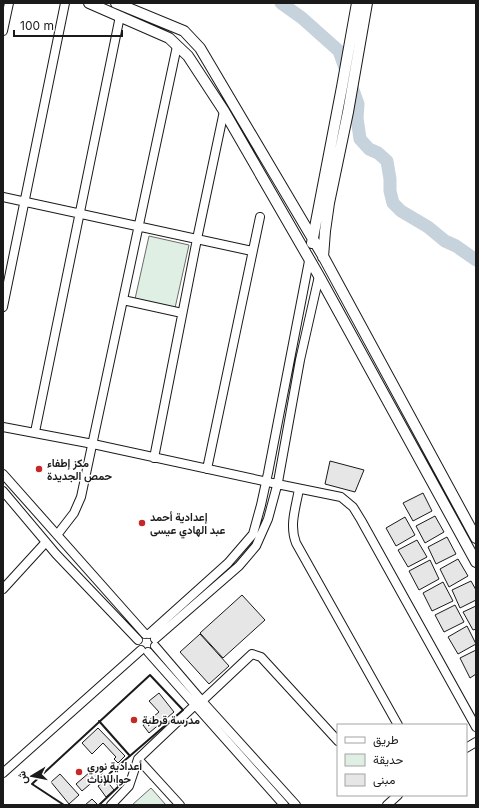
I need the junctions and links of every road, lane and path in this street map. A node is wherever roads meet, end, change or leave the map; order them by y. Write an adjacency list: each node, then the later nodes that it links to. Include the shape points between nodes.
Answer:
1 (8, 3): 8 (street)
2 (65, 3): 12 (street)
3 (90, 3): 7 (main road)
4 (116, 3): 17 (main road, via 184,31 200,48)
5 (357, 3): 17 (main road)
6 (367, 3): 19 (main road, via 325,231)
7 (120, 16): 9 (main road, via 169,38); 13 (street)
8 (3, 31)
9 (177, 46): 10 (main road, via 188,56); 15 (street)
10 (224, 111): 16 (street); 20 (main road)
11 (3, 197): 12 (street)
12 (24, 202): 13 (street); 23 (street)
13 (80, 213): 15 (street); 26 (street)
14 (260, 217): 18 (street)
15 (139, 226): 16 (street); 22 (street)
16 (197, 239): 18 (street); 24 (street)
17 (313, 240): 19 (main road); 20 (main road)
18 (252, 251): 29 (street)
19 (323, 256): 21 (main road); 36 (main road)
20 (309, 261): 21 (main road); 31 (street)
21 (319, 276): 32 (street); 38 (main road)
22 (123, 300): 24 (street); 27 (street)
23 (3, 307)
24 (182, 313): 28 (street)
25 (3, 427): 26 (street)
26 (35, 432): 27 (street)
27 (93, 444): 28 (street); 35 (street, via 81,497 74,513)
28 (154, 458): 29 (street)
29 (207, 469): 31 (street)
30 (3, 474): 35 (street)
31 (266, 482): 32 (street); 40 (street, via 253,534 228,563)
32 (277, 484): 33 (street); 40 (street, via 268,519 256,546 239,566)
33 (299, 489): 44 (street, via 341,497 353,506); 45 (street, via 292,525 296,543)
34 (3, 491): 37 (street)
35 (57, 535): 40 (street)
36 (476, 538)
37 (46, 542): 39 (street); 41 (street)
38 (476, 562)
39 (3, 588)
40 (151, 638): 41 (street, via 140,637); 42 (street, via 151,651); 43 (street)
41 (138, 640): 42 (street, via 138,645)
42 (145, 651): 43 (street); 51 (street)
43 (198, 703): 47 (street, via 252,654 261,657); 50 (street); 54 (street); 55 (street)
44 (473, 714): 46 (street)
45 (397, 724)
46 (476, 727)
47 (337, 740)
48 (476, 742): 49 (street)
49 (467, 747)
50 (138, 759): 52 (street, via 129,786); 53 (street)
51 (3, 773)
52 (111, 805)
53 (180, 805)
54 (284, 805)
55 (296, 805)

